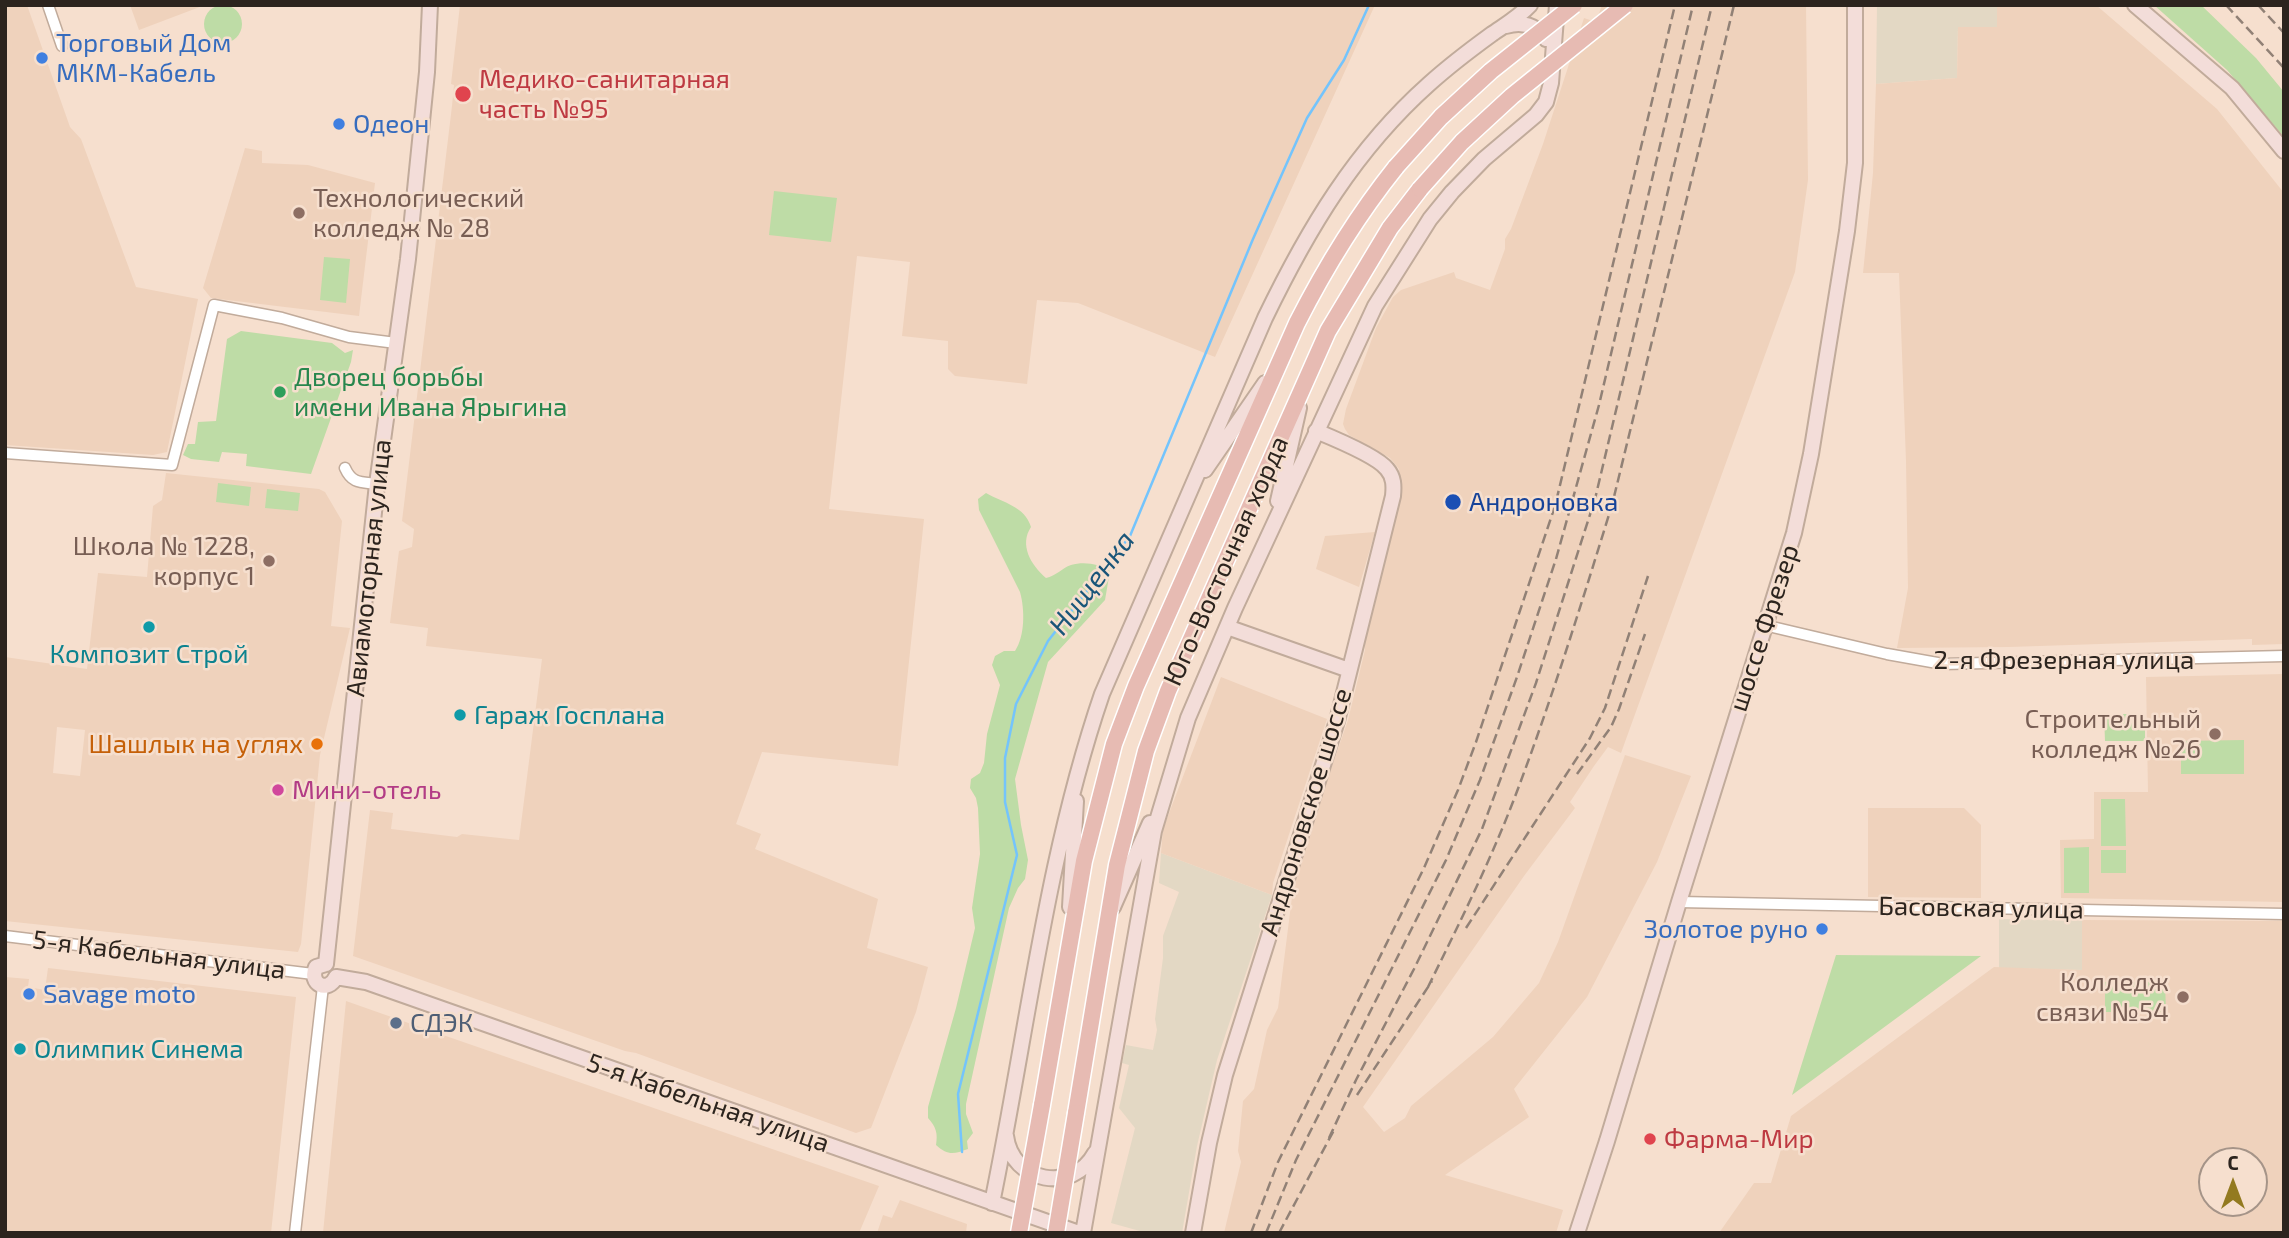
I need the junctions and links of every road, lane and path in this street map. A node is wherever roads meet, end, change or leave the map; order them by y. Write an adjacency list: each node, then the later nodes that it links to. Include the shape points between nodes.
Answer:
1 (48, 5): 10 (street)
2 (430, 5): 13 (street, Авиамоторная улица, via 427,72)
3 (1530, 5): 9 (street)
4 (1557, 5): 11 (street)
5 (1574, 5): 14 (main road, Юго-Восточная хорда, bridge, via 1491,71 1396,167 1326,266)
6 (1625, 5): 15 (main road, Юго-Восточная хорда, bridge, via 1502,106 1420,189 1358,278)
7 (1855, 5): 22 (street, шоссе Фрезер, via 1856,163 1847,232 1809,464 1794,533)
8 (2135, 5): 12 (street, via 2232,88)
9 (1500, 29): 11 (street, via 1519,24 1536,28); 20 (street, via 1448,68 1397,116 1317,216 1265,318)
10 (62, 46)
11 (1553, 57): 16 (street, via 1546,102 1452,192 1399,265 1374,306)
12 (2284, 150)
13 (396, 343): 17 (street, via 349,337 214,305 172,465); 19 (street, Авиамоторная улица)
14 (1280, 361): 20 (street); 32 (main road, Юго-Восточная хорда, via 1162,624 1114,744 1084,861)
15 (1303, 387): 21 (street); 30 (main road, Юго-Восточная хорда, via 1168,691 1128,814)
16 (1316, 431): 21 (street); 25 (street, Андроновское шоссе, via 1387,468 1394,485)
17 (5, 453)
18 (345, 468): 19 (street, via 356,482)
19 (377, 484): 33 (street, Авиамоторная улица)
20 (1187, 497): 26 (street, via 1102,694)
21 (1272, 530): 23 (street)
22 (1764, 625): 24 (street, 2-я Фрезерная улица, via 1943,664); 28 (street, шоссе Фрезер)
23 (1227, 627): 25 (street); 27 (street, via 1188,718)
24 (2284, 656)
25 (1349, 670): 44 (street, Андроновское шоссе, via 1225,1074)
26 (1078, 765): 32 (street); 37 (street)
27 (1166, 785): 30 (street); 38 (street)
28 (1679, 902): 29 (street, Басовская улица); 45 (street, шоссе Фрезер)
29 (2284, 914)
30 (1107, 921): 42 (main road, Юго-Восточная хорда, bridge)
31 (5, 936): 34 (street, 5-я Кабельная улица)
32 (1067, 961): 41 (main road, Юго-Восточная хорда, bridge)
33 (326, 964): 34 (street, via 316,967); 35 (street, via 335,969)
34 (313, 974): 36 (street)
35 (336, 977): 36 (street); 39 (street, 5-я Кабельная улица, via 366,982)
36 (323, 986): 40 (street)
37 (1007, 1124): 38 (street, via 1009,1148 1017,1162 1029,1173 1045,1178 1077,1173 1094,1156); 39 (street)
38 (1100, 1140): 43 (street)
39 (992, 1203): 43 (street, 5-я Кабельная улица)
40 (295, 1233)
41 (1019, 1233)
42 (1056, 1233)
43 (1081, 1233)
44 (1193, 1233)
45 (1577, 1233)

